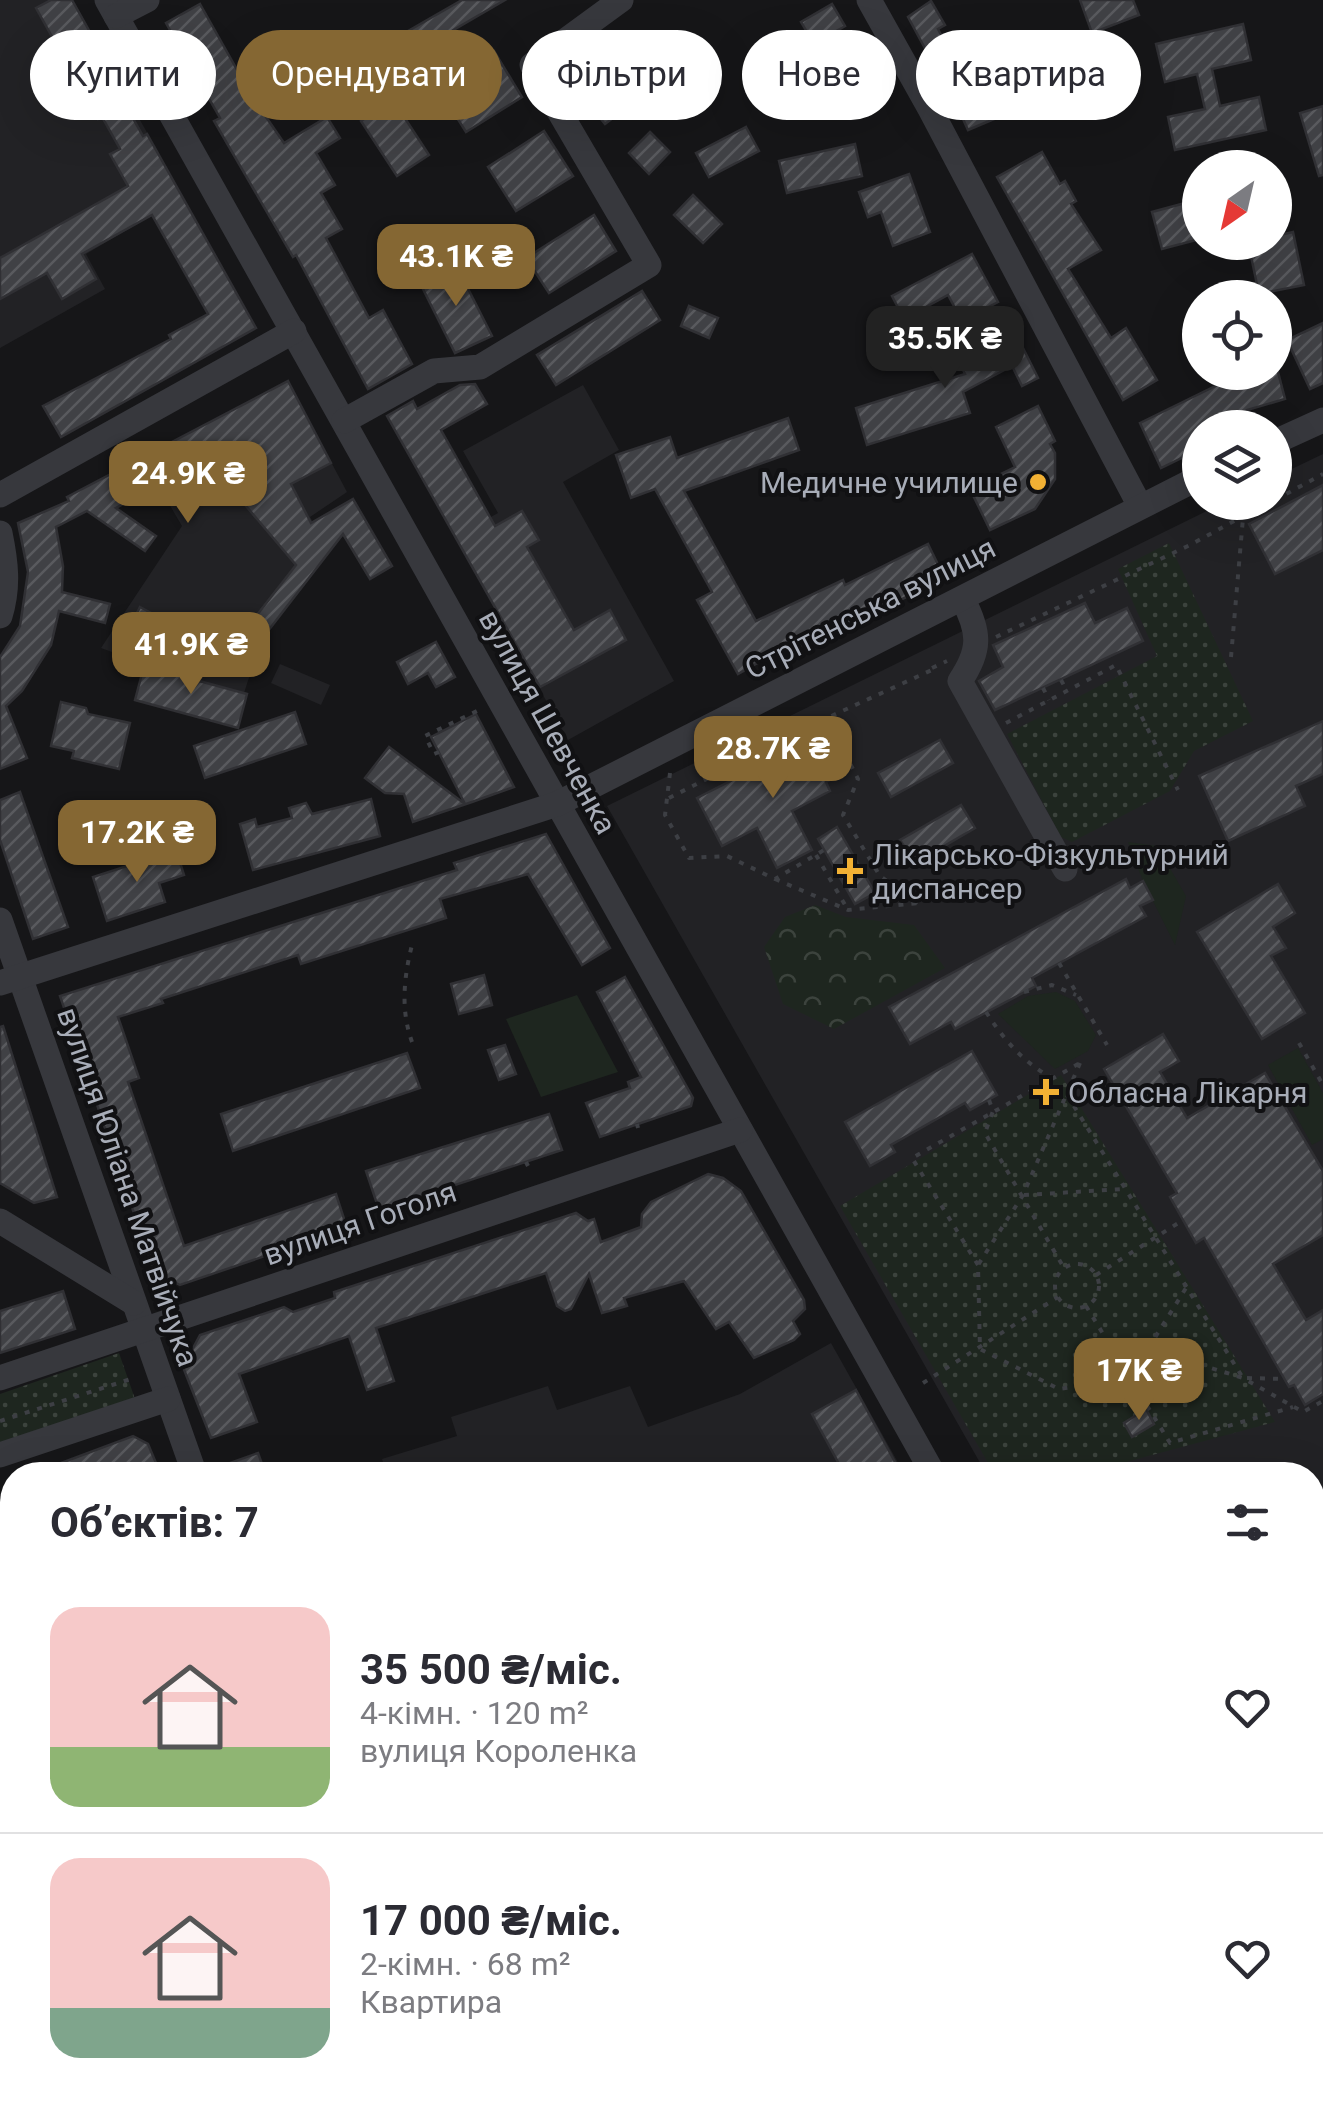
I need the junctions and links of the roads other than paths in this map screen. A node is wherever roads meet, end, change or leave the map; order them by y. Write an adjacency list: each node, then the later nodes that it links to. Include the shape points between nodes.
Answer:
1 (147, 0): 4 (street)
2 (620, 0): 7 (street, via 532,65 649,265 480,367 434,371)
3 (869, 0): 11 (street)
4 (111, 8): 5 (street, вулиця Шевченка)
5 (294, 331): 7 (street, вулиця Шевченка); 10 (street)
6 (1323, 420): 8 (street)
7 (344, 421): 15 (street, вулиця Шевченка)
8 (1292, 434)
9 (1182, 486): 11 (street, Стрітенська вулиця)
10 (0, 495)
11 (1140, 506): 13 (street, Стрітенська вулиця)
12 (0, 534): 14 (street, via 7,566)
13 (963, 600): 15 (street, Стрітенська вулиця); 16 (street, via 977,626 970,668 960,681)
14 (0, 616)
15 (556, 804): 18 (street, Стрітенська вулиця); 19 (street, вулиця Шевченка)
16 (1065, 869)
17 (0, 920): 18 (street, вулиця Юліана Матвійчука)
18 (10, 980): 21 (street, вулиця Юліана Матвійчука)
19 (740, 1130): 22 (street, вулиця Гоголя); 27 (street, вулиця Шевченка)
20 (0, 1221): 21 (street)
21 (134, 1303): 22 (street, вулиця Юліана Матвійчука)
22 (143, 1330): 23 (street, вулиця Гоголя); 24 (street, вулиця Юліана Матвійчука)
23 (0, 1378)
24 (168, 1399): 25 (street); 26 (street, вулиця Юліана Матвійчука)
25 (0, 1456)
26 (191, 1462)
27 (927, 1462)

